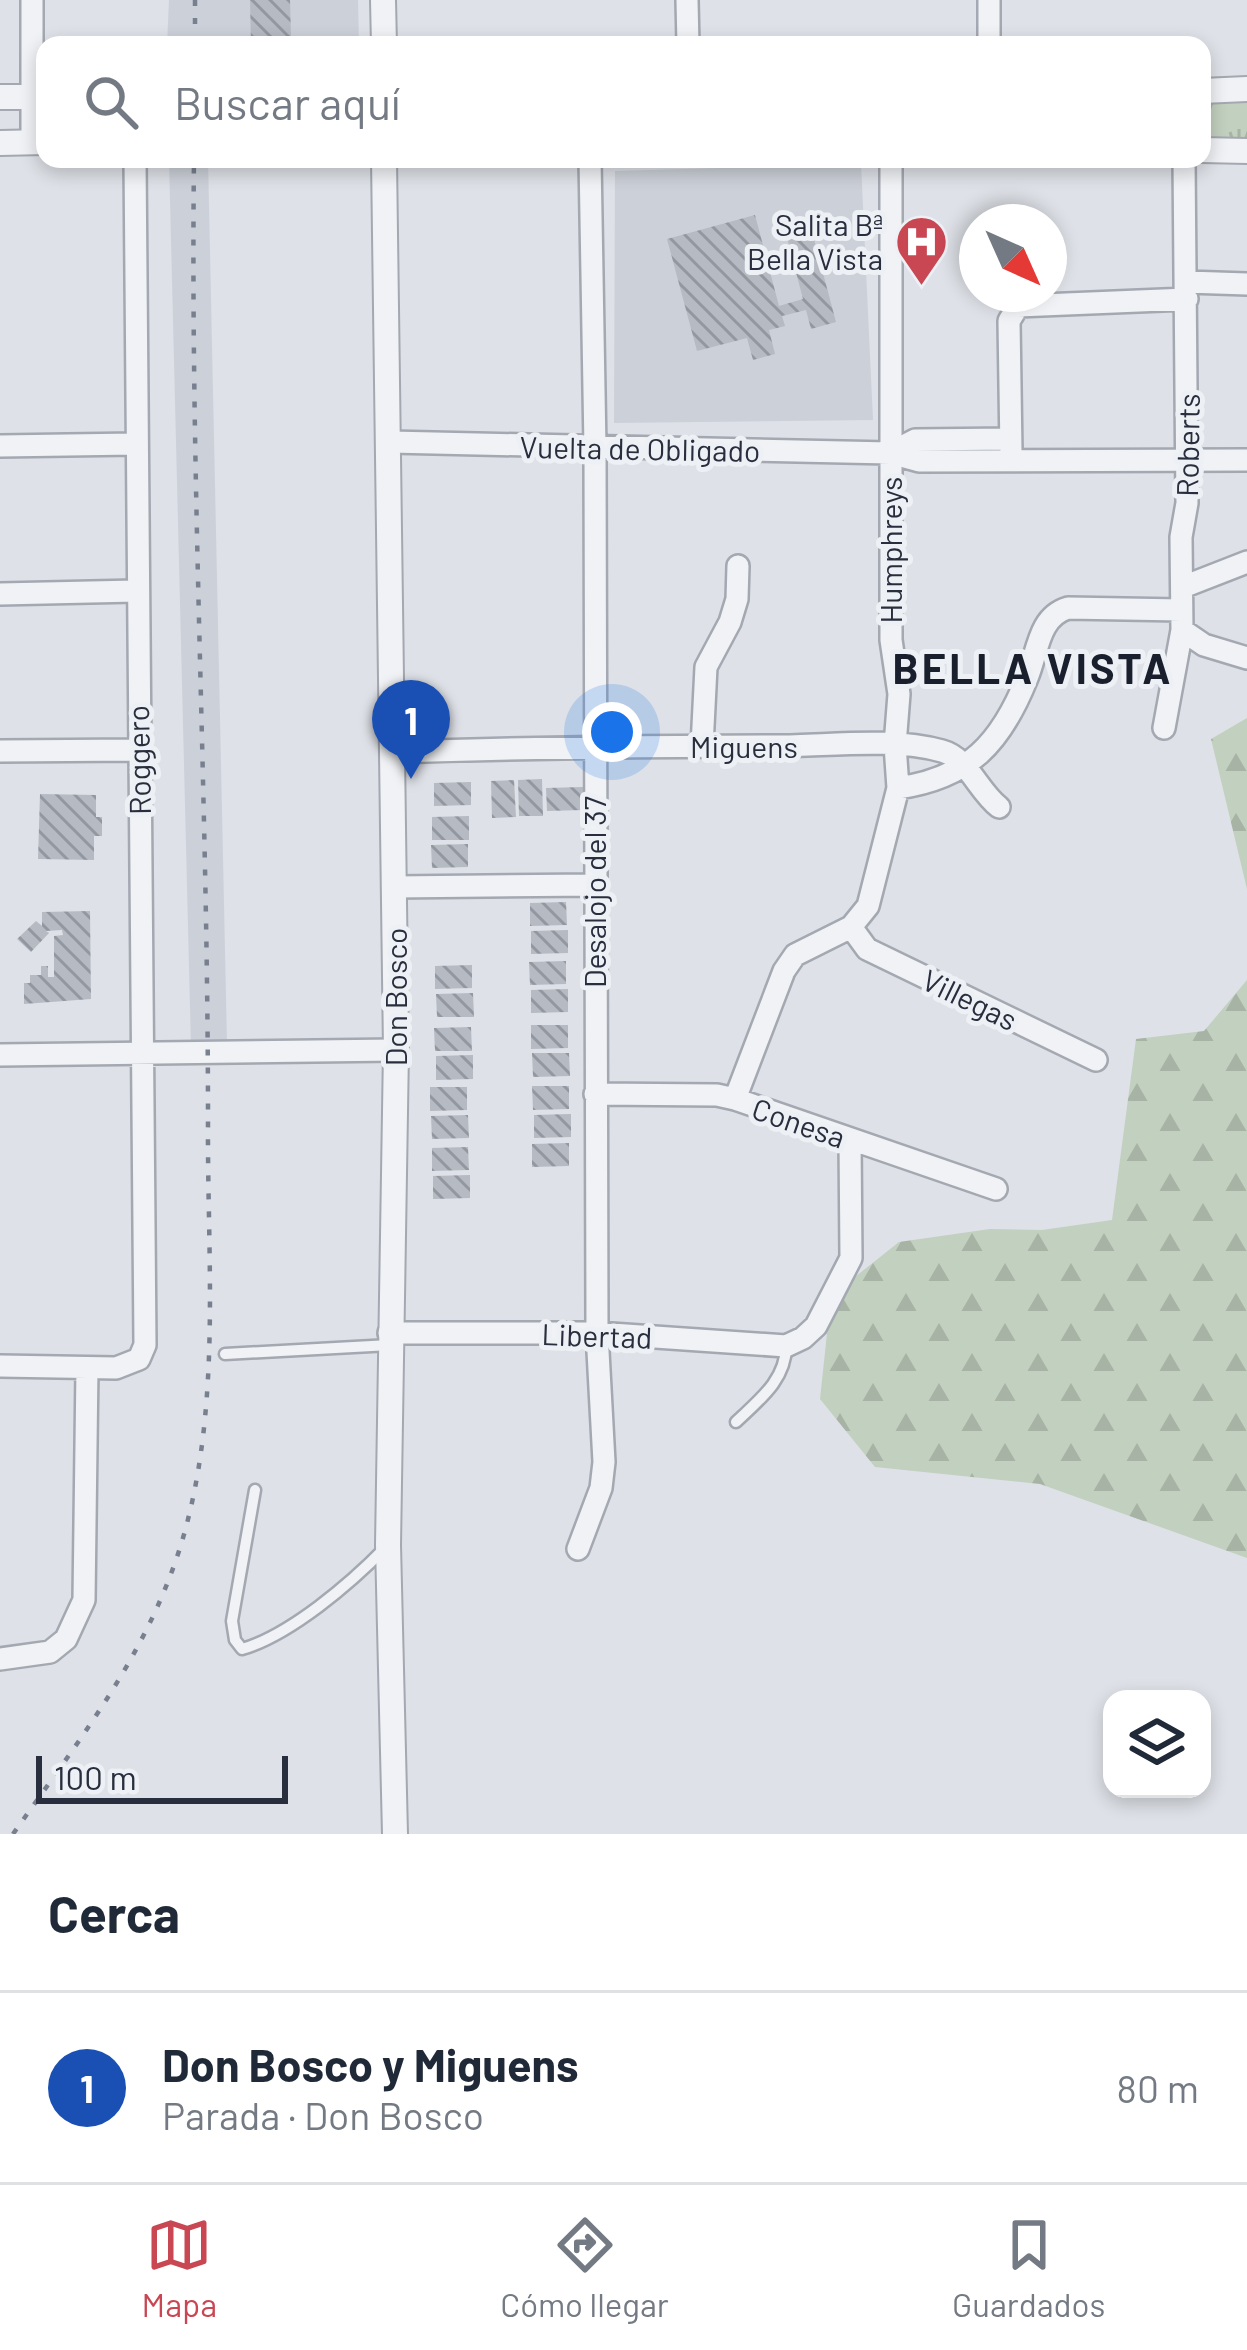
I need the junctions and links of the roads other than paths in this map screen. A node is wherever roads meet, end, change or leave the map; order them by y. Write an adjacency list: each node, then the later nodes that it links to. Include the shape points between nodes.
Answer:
1 (32, 0): 8 (street)
2 (383, 0): 5 (street)
3 (687, 0): 6 (street)
4 (989, 0): 7 (street)
5 (384, 36)
6 (688, 36)
7 (989, 36)
8 (36, 55)
9 (1247, 89): 10 (street)
10 (1211, 91)
11 (0, 97): 12 (street)
12 (36, 97)
13 (0, 142): 14 (street)
14 (36, 142)
15 (1211, 150): 16 (street)
16 (1247, 151)
17 (134, 168): 25 (street, Roggero)
18 (384, 168): 24 (street, Don Bosco)
19 (590, 168): 27 (street, Desalojo del 37)
20 (891, 168): 29 (street, Humphreys)
21 (1184, 168): 23 (street, Roberts)
22 (1247, 284): 23 (street)
23 (1187, 290): 28 (street, via 1018,306 1010,321); 31 (street, Roberts)
24 (390, 442): 27 (street, Vuelta de Obligado); 44 (street, Don Bosco)
25 (136, 444): 26 (street); 34 (street, Roggero)
26 (0, 446)
27 (595, 448): 29 (street, Vuelta de Obligado); 39 (street, Desalojo del 37)
28 (1011, 450): 29 (street, Vuelta de Obligado, via 914,440); 31 (street, Vuelta de Obligado)
29 (890, 453): 41 (street, Humphreys)
30 (1247, 460): 31 (street, Vuelta de Obligado)
31 (1189, 462): 36 (street, Roberts)
32 (1247, 562): 36 (street)
33 (739, 566): 40 (street, via 730,622 706,667)
34 (136, 591): 35 (street); 42 (street, Roggero)
35 (0, 594)
36 (1182, 609): 37 (street, via 1204,644); 38 (street, Roberts); 45 (street, via 1055,612 1003,725)
37 (1247, 658)
38 (1164, 728)
39 (593, 746): 40 (street, Miguens); 44 (street, Miguens); 48 (street, Desalojo del 37)
40 (702, 746): 41 (street, Miguens)
41 (895, 746): 45 (street, Miguens, via 946,752); 46 (street, Humphreys)
42 (137, 750): 43 (street); 53 (street, Roggero)
43 (0, 751)
44 (393, 752): 49 (street, Don Bosco)
45 (964, 765): 46 (street, via 950,777); 47 (street)
46 (898, 788): 50 (street, Humphreys, via 868,906)
47 (999, 807)
48 (593, 885): 49 (street); 55 (street, Desalojo del 37)
49 (394, 887): 51 (street, Don Bosco)
50 (851, 927): 54 (street, Villegas, via 867,949); 56 (street, via 794,956)
51 (396, 1050): 53 (street); 60 (street, Don Bosco)
52 (0, 1054): 53 (street)
53 (145, 1054): 64 (street, Roggero, via 145,1345 139,1359)
54 (1096, 1060)
55 (595, 1094): 56 (street, Conesa); 59 (street, Desalojo del 37)
56 (734, 1099): 57 (street, Conesa)
57 (850, 1140): 58 (street, Conesa); 61 (street, via 851,1258 816,1326)
58 (996, 1190)
59 (597, 1333): 60 (street, Libertad); 61 (street, Libertad); 68 (street, Desalojo del 37, via 604,1462)
60 (390, 1339): 62 (lane); 67 (street, Don Bosco)
61 (795, 1342): 65 (lane, via 775,1384)
62 (225, 1354)
63 (0, 1366): 64 (street)
64 (88, 1368): 69 (street, via 84,1600 66,1639 50,1652)
65 (736, 1422)
66 (255, 1490): 67 (lane, via 232,1621 242,1649 280,1631)
67 (388, 1545): 70 (street, Don Bosco)
68 (578, 1550)
69 (0, 1659)
70 (395, 1834)

